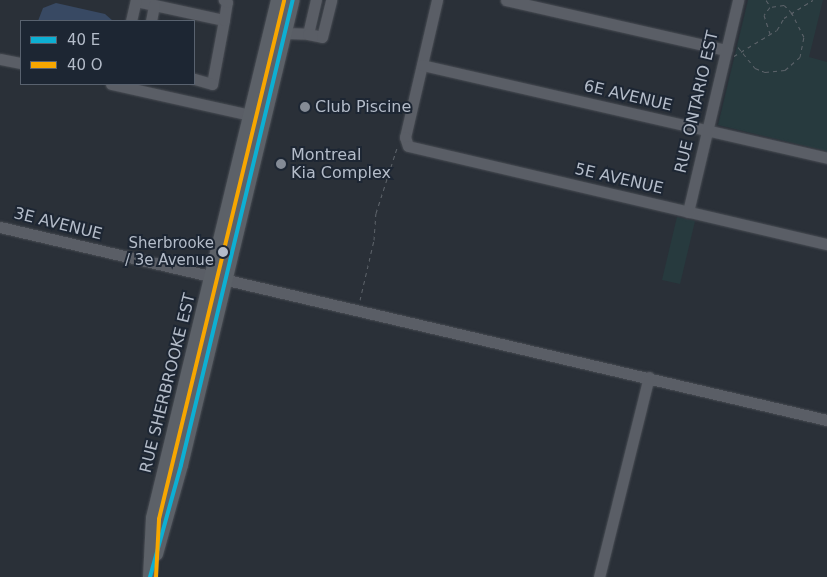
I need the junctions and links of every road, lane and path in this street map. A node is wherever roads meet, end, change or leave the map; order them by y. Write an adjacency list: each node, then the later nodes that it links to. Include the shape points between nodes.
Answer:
1 (136, 0): 12 (street); 15 (street)
2 (224, 0): 17 (street, via 227,2)
3 (278, 0): 18 (main road, RUE SHERBROOKE EST)
4 (293, 0): 19 (main road, RUE SHERBROOKE EST)
5 (316, 0): 20 (street)
6 (331, 0): 20 (street, via 322,37)
7 (437, 0): 28 (street)
8 (506, 0): 23 (street)
9 (738, 0): 22 (street, RUE ONTARIO EST)
10 (766, 0): 13 (path)
11 (813, 0): 14 (path)
12 (154, 5): 16 (street); 17 (street)
13 (770, 7): 14 (path, via 784,6); 21 (path, via 764,20)
14 (792, 13): 21 (path); 24 (path, via 804,37 803,47 793,64 785,70 765,72 755,68)
15 (130, 20)
16 (151, 20)
17 (224, 20): 29 (street, via 212,84)
18 (271, 30): 19 (main road); 31 (main road, RUE SHERBROOKE EST)
19 (286, 33): 20 (street); 32 (main road, RUE SHERBROOKE EST)
20 (308, 34)
21 (770, 34): 24 (path)
22 (730, 36): 23 (street, RUE ONTARIO EST); 24 (path)
23 (726, 50): 27 (street, RUE ONTARIO EST)
24 (741, 52): 27 (path)
25 (0, 58): 26 (street)
26 (20, 63)
27 (723, 64): 33 (street, RUE ONTARIO EST)
28 (422, 65): 33 (street, 6E AVENUE); 34 (street)
29 (195, 79)
30 (117, 85): 31 (street)
31 (250, 115): 32 (main road); 39 (main road, RUE SHERBROOKE EST)
32 (266, 118): 39 (main road, RUE SHERBROOKE EST)
33 (708, 131): 35 (street, 6E AVENUE); 36 (street, RUE ONTARIO EST)
34 (403, 143): 36 (street, 5E AVENUE, via 412,148); 40 (path, via 395,148 376,213 373,246)
35 (827, 158)
36 (688, 212): 38 (street, 5E AVENUE)
37 (0, 227): 39 (street, 3E AVENUE)
38 (827, 244)
39 (219, 276): 41 (street, 3E AVENUE); 43 (main road, RUE SHERBROOKE EST, via 153,518)
40 (359, 302)
41 (649, 377): 42 (street, 3E AVENUE); 44 (street)
42 (827, 420)
43 (150, 574)
44 (599, 577)

